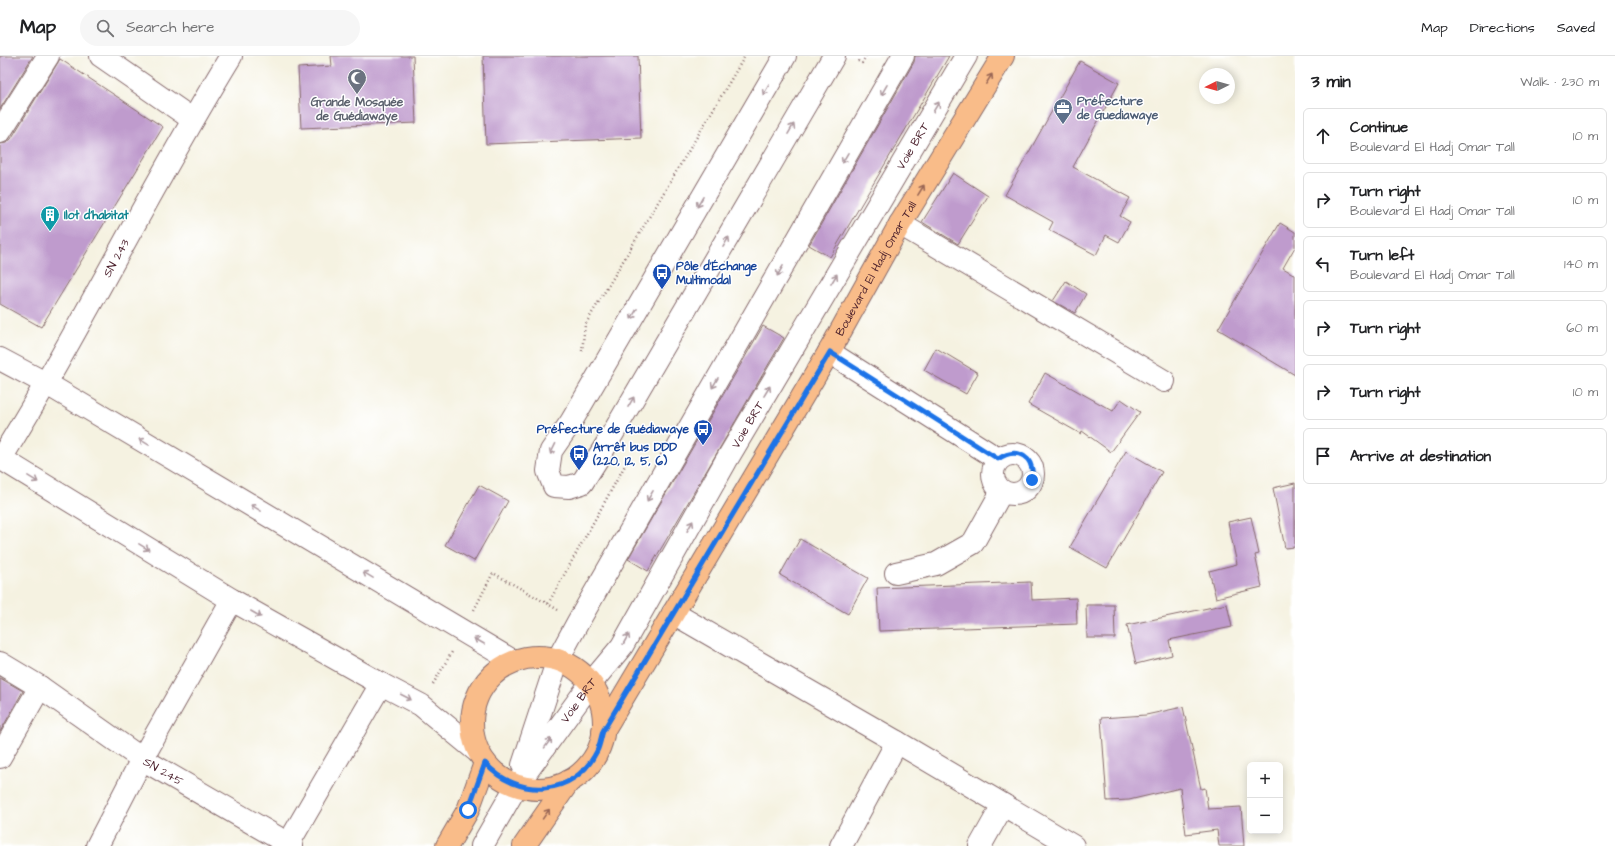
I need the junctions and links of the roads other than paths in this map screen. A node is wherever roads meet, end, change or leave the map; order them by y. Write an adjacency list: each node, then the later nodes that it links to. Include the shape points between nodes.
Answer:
1 (48, 56): 10 (street)
2 (101, 56): 9 (street)
3 (231, 56): 9 (street, SN 243)
4 (785, 56): 5 (street, one-way to 5, via 571,422 551,451 548,470 554,486 569,487 582,483 586,477)
5 (834, 56)
6 (903, 56): 22 (street, Voie BRT, one-way to 22, via 642,508)
7 (966, 56): 25 (street, Voie BRT, one-way to 7, via 622,646 730,454)
8 (1003, 56): 11 (main road, Boulevard El Hadj Omar Tall, one-way to 8)
9 (192, 119): 15 (street, SN 243)
10 (0, 132)
11 (900, 224): 12 (main road, Boulevard El Hadj Omar Tall); 14 (street)
12 (830, 352): 17 (street); 21 (main road, Boulevard El Hadj Omar Tall)
13 (0, 359): 15 (street)
14 (1164, 381)
15 (47, 384): 16 (street, SN 243); 23 (street, one-way to 15)
16 (0, 459): 20 (street, one-way to 20)
17 (998, 459): 18 (street, via 993,467 992,476 995,485); 18 (street, via 1006,454 1015,453 1030,462 1033,471 1028,488 1020,493)
18 (1002, 492): 19 (street, via 973,542 936,564)
19 (896, 573)
20 (232, 600): 26 (street, one-way to 26); 32 (street)
21 (673, 613): 28 (main road, Boulevard El Hadj Omar Tall); 29 (street)
22 (558, 659): 23 (main road, Boulevard El Hadj Omar Tall, via 543,656); 25 (main road, Boulevard El Hadj Omar Tall, via 576,669); 34 (street, Voie BRT)
23 (513, 661): 31 (main road, Boulevard El Hadj Omar Tall, via 495,672 480,689 473,709 472,731)
24 (0, 664): 27 (street, SN 245)
25 (591, 683): 28 (main road, Boulevard El Hadj Omar Tall, via 599,698 603,714); 34 (street, Voie BRT, one-way to 25)
26 (381, 684): 31 (street, one-way to 31, via 421,705); 36 (street)
27 (40, 687): 30 (street); 32 (street, SN 245)
28 (603, 731): 33 (main road, Boulevard El Hadj Omar Tall, via 597,751 585,768)
29 (897, 742): 35 (street); 41 (street)
30 (0, 757)
31 (481, 757): 34 (main road, Boulevard El Hadj Omar Tall, via 493,772); 38 (main road, via 468,810)
32 (142, 759): 36 (street, SN 245); 37 (street)
33 (569, 781): 34 (main road, Boulevard El Hadj Omar Tall, via 552,788 534,789); 40 (main road, Boulevard El Hadj Omar Tall, one-way to 33)
34 (517, 786): 39 (street, Voie BRT)
35 (1003, 805): 42 (street); 43 (street)
36 (289, 845)
37 (97, 846)
38 (447, 846)
39 (482, 846)
40 (524, 846)
41 (841, 846)
42 (980, 846)
43 (1073, 846)

